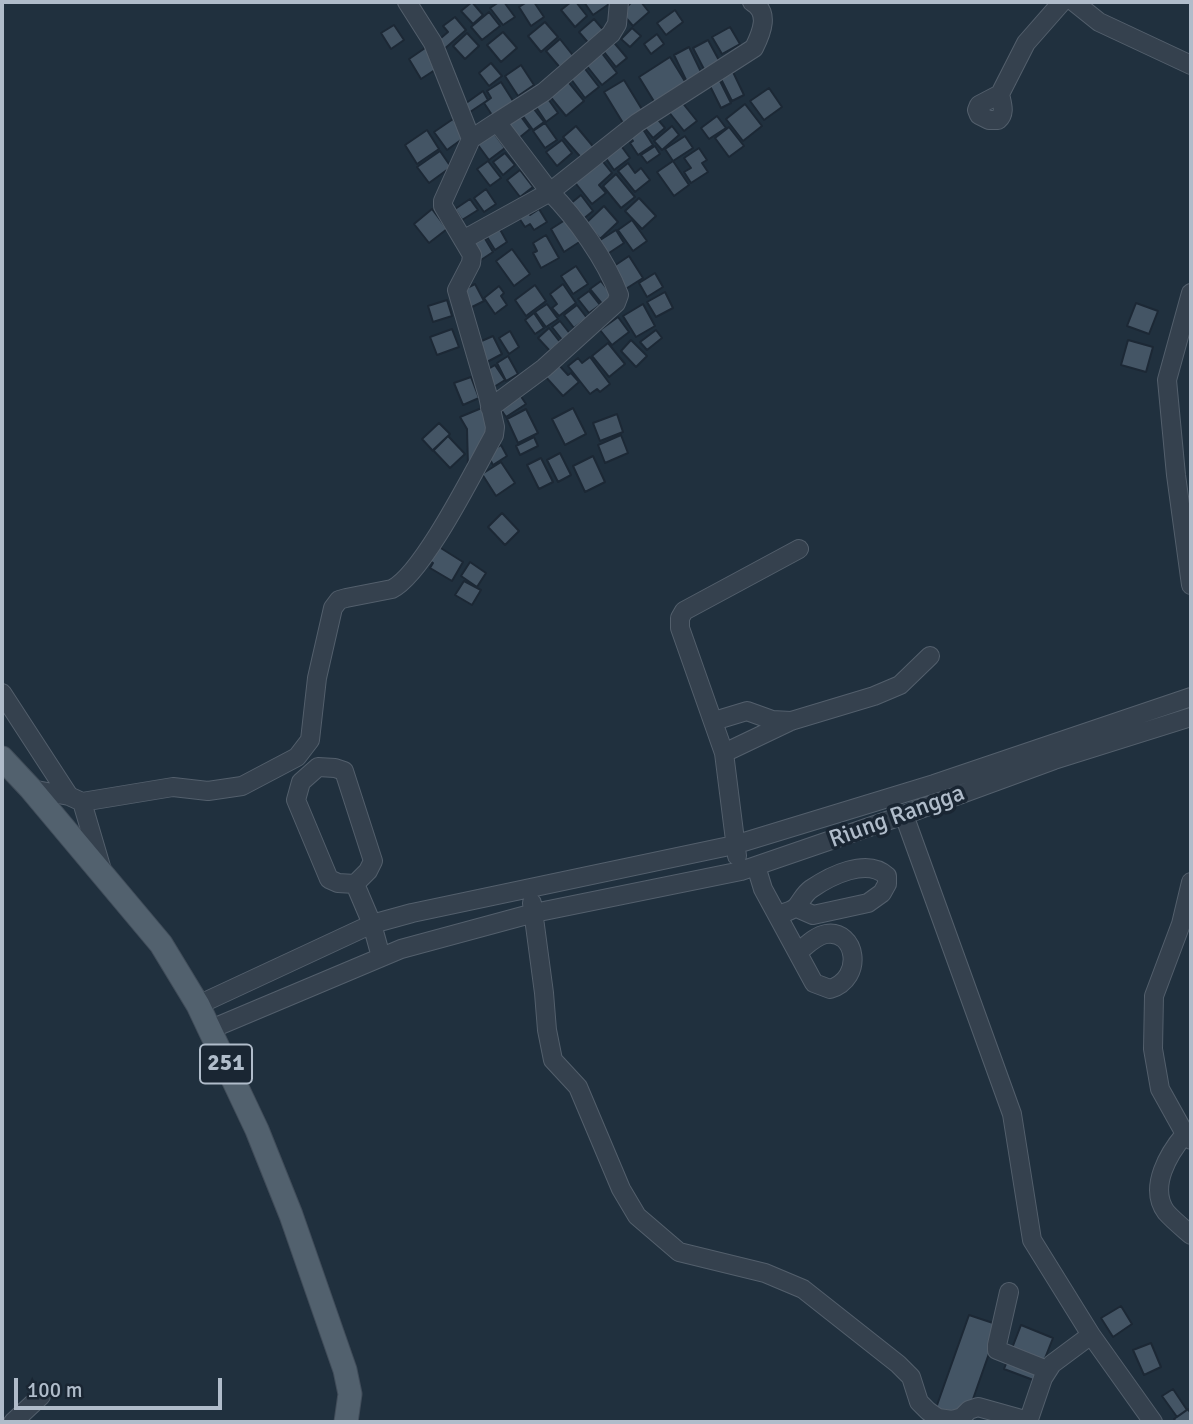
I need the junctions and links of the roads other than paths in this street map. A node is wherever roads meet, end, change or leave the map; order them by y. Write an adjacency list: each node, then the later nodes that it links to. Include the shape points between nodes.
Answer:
1 (407, 2): 9 (street, via 433,43)
2 (619, 2): 8 (street, via 611,34 544,92)
3 (752, 2): 10 (street, via 764,17 754,48 637,123)
4 (1062, 2): 7 (street, via 1027,43)
5 (1074, 2): 6 (street, via 1099,22)
6 (1191, 65)
7 (1000, 94)
8 (497, 122): 9 (street); 10 (street)
9 (471, 139): 11 (street, via 443,201 444,213)
10 (550, 192): 11 (street); 13 (street, via 585,234 619,299 544,368)
11 (463, 240): 13 (street, via 473,258 458,284 458,298)
12 (1191, 293): 14 (street, via 1167,380)
13 (490, 408): 23 (street, via 494,435 417,567 392,589 339,600 333,608 317,678)
14 (1184, 484): 16 (street)
15 (799, 549): 21 (street, via 684,611 680,618)
16 (1191, 585)
17 (930, 656): 22 (street, via 900,685)
18 (2, 694): 28 (street)
19 (1191, 697): 30 (street, via 934,784)
20 (1191, 717): 29 (street, Riung Rangga, via 1054,760)
21 (714, 721): 22 (street, via 747,711); 24 (street)
22 (791, 721): 24 (street)
23 (310, 740): 26 (street); 28 (street, via 297,757 242,786 208,791 173,787)
24 (724, 753): 30 (street)
25 (2, 758): 27 (main road, 251)
26 (318, 767): 34 (street, via 344,771 373,861); 34 (street, via 301,782 296,800 330,879)
27 (31, 789): 28 (street); 32 (main road, 251)
28 (76, 799): 32 (street)
29 (904, 815): 31 (street, Riung Rangga); 48 (street, via 1013,1114 1032,1240)
30 (734, 845): 31 (street); 35 (street)
31 (748, 868): 37 (street, Riung Rangga); 38 (street)
32 (103, 875): 43 (main road, 251, via 161,944)
33 (1191, 882): 40 (street)
34 (355, 884): 39 (street)
35 (528, 888): 37 (street); 39 (street)
36 (797, 908): 38 (street)
37 (534, 913): 42 (street, Riung Rangga); 53 (street, via 553,1060 578,1087 637,1216 679,1252 765,1273 803,1289 898,1364 911,1377 919,1402 938,1418 952,1420 978,1407)
38 (778, 915): 41 (street)
39 (372, 924): 42 (street); 43 (street)
40 (1187, 924): 45 (street, via 1154,996 1153,1049 1160,1089)
41 (798, 952)
42 (381, 957): 44 (street, Riung Rangga)
43 (198, 1004): 44 (main road, 251)
44 (211, 1029): 52 (main road, 251, via 286,1203 345,1370 350,1394)
45 (1188, 1137): 46 (street, via 1169,1154 1161,1200 1166,1212)
46 (1191, 1235)
47 (1009, 1292): 49 (street, via 998,1350)
48 (1091, 1335): 49 (street); 54 (street)
49 (1047, 1370): 53 (street)
50 (41, 1396): 51 (street)
51 (13, 1422)
52 (346, 1422)
53 (1028, 1422)
54 (1153, 1422)

